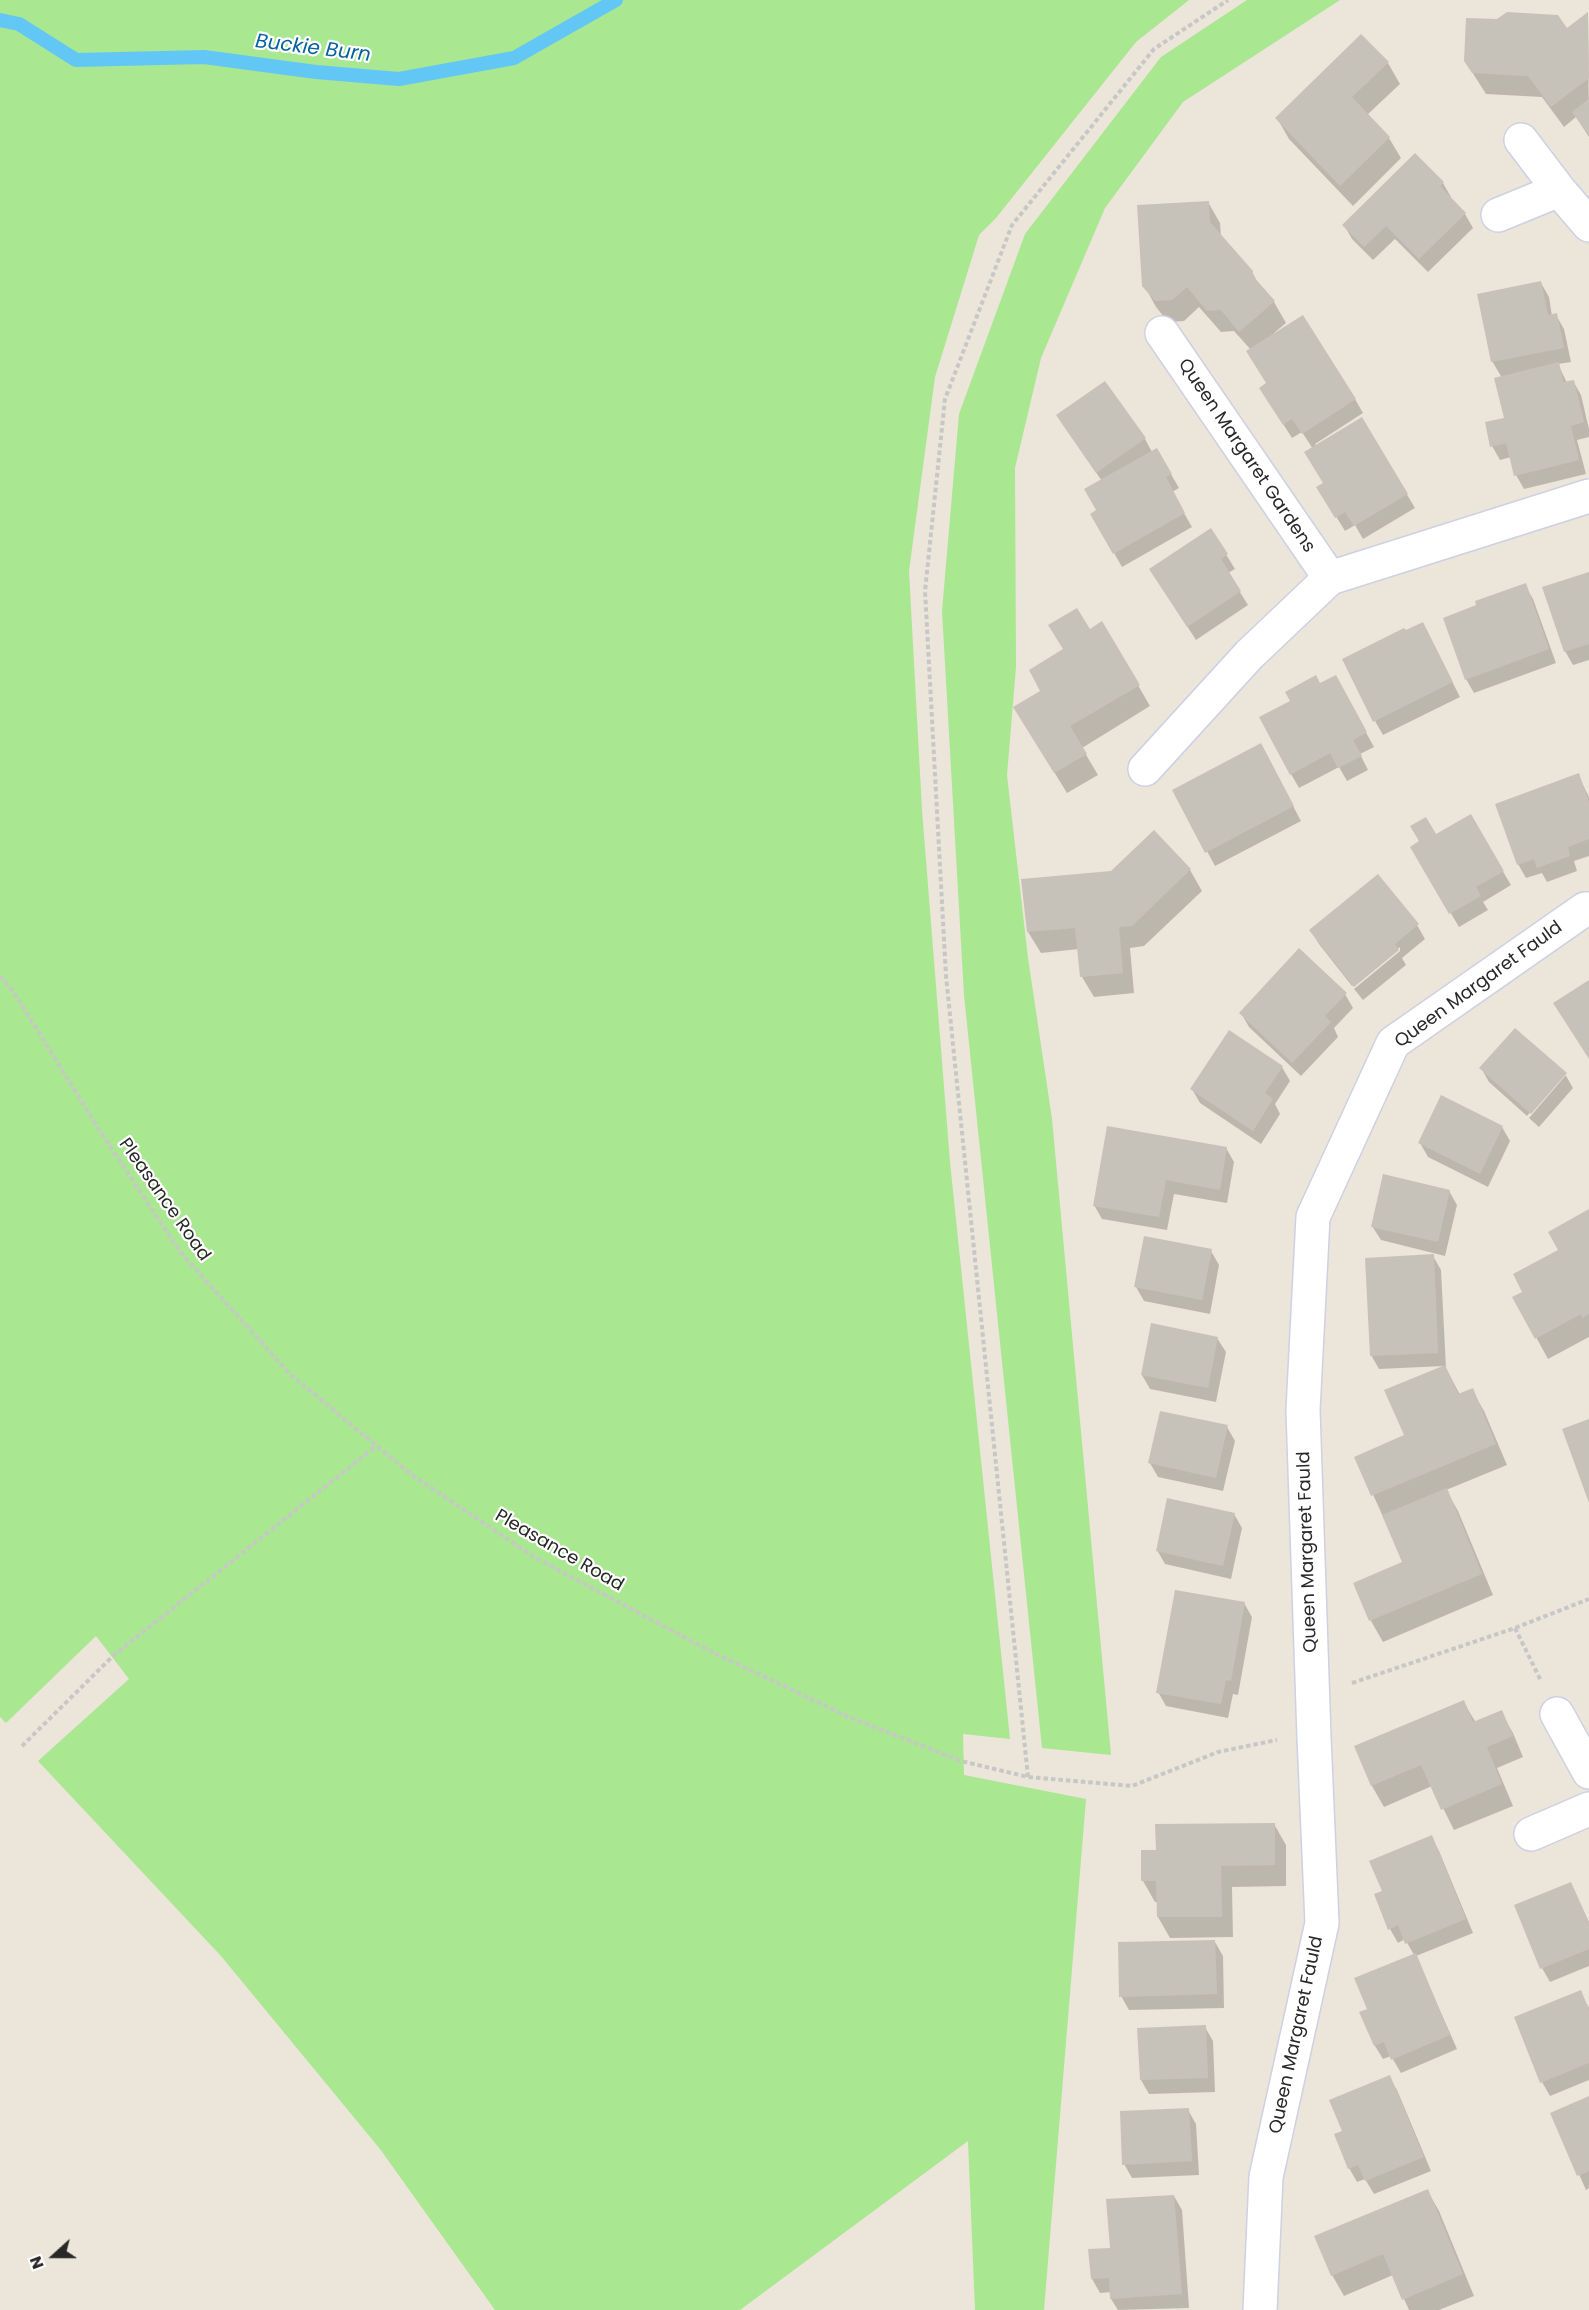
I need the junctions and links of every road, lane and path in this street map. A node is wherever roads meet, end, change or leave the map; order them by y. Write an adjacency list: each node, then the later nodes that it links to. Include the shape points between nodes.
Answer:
1 (1228, 0): 20 (path, via 1154,49 1012,225 945,399 925,591 945,964)
2 (1521, 140): 3 (street)
3 (1559, 190): 4 (street); 5 (street)
4 (1498, 214)
5 (1589, 225)
6 (1162, 333): 8 (street, Queen Margaret Gardens)
7 (1589, 496): 8 (street)
8 (1330, 578): 9 (street, via 1249,656)
9 (1145, 769)
10 (1589, 909): 15 (street, Queen Margaret Fauld, via 1393,1043 1313,1217 1304,1410)
11 (0, 976): 12 (path, Pleasance Road, via 180,1252 290,1374)
12 (376, 1446): 18 (path, via 113,1656); 20 (path, Pleasance Road, via 412,1475 534,1557 714,1653 849,1717 961,1761)
13 (1589, 1599): 14 (path)
14 (1515, 1628): 15 (path); 16 (path)
15 (1313, 1696): 17 (street, Queen Margaret Fauld)
16 (1557, 1714): 19 (street)
17 (1314, 1737): 20 (path, Pleasance Road, via 1218,1752 1132,1786); 23 (street, Queen Margaret Fauld, via 1322,1923 1266,2177)
18 (22, 1746)
19 (1589, 1772)
20 (1028, 1777)
21 (1589, 1809): 22 (street)
22 (1531, 1834)
23 (1260, 2310)

